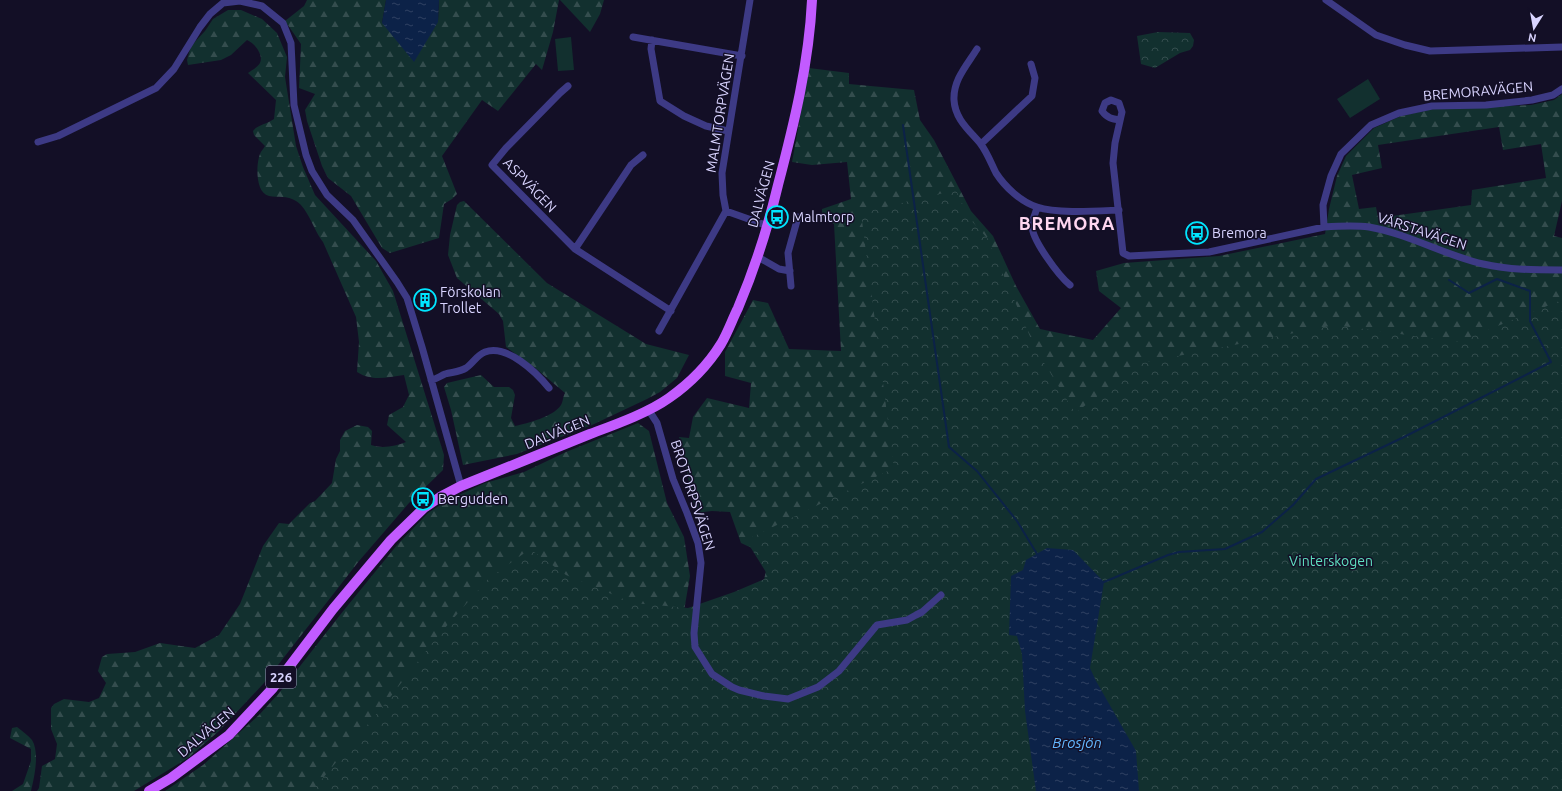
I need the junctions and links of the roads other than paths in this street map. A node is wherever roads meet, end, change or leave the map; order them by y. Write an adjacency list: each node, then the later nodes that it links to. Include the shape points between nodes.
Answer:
1 (252, 0): 5 (street)
2 (750, 0): 10 (street, MALMTORPVÄGEN)
3 (812, 0): 23 (main road, DALVÄGEN / 226, via 808,50 801,91)
4 (1326, 0): 8 (street, via 1376,35 1430,51)
5 (262, 6): 16 (street, via 240,1 223,3 210,14 174,69 156,88 58,136); 33 (street, via 283,23 291,42 294,105 312,172 327,195 353,220 397,282 406,298)
6 (633, 37): 7 (street)
7 (652, 40): 10 (street); 15 (street, via 651,49 660,101 706,126)
8 (1562, 47)
9 (977, 49): 17 (street, via 954,87 954,101 959,119)
10 (742, 56): 15 (street, MALMTORPVÄGEN)
11 (1031, 64): 17 (street, via 1035,78 1032,96)
12 (568, 86): 25 (street, ASPVÄGEN, via 492,165)
13 (1562, 89): 24 (street, BREMORAVÄGEN, via 1553,95 1532,100 1486,105 1432,106 1399,113 1371,125 1341,154 1331,176 1323,205)
14 (1120, 120): 21 (street, VÅRSTAVÄGEN, via 1113,163)
15 (728, 131): 20 (street, MALMTORPVÄGEN, via 722,173)
16 (38, 142)
17 (981, 144): 19 (street, via 1005,186)
18 (643, 155): 25 (street, via 632,165)
19 (1037, 207): 21 (street, via 1068,211); 29 (street, via 1032,226 1034,236 1060,277)
20 (726, 210): 23 (street); 31 (street)
21 (1119, 210): 24 (street, VÅRSTAVÄGEN, via 1123,253 1129,256 1209,252)
22 (798, 217): 28 (street, via 788,253)
23 (768, 226): 26 (main road, DALVÄGEN / 226)
24 (1324, 227): 27 (street, VÅRSTAVÄGEN, via 1342,225 1375,229 1483,264 1512,269)
25 (575, 250): 31 (street, ASPVÄGEN)
26 (758, 257): 28 (street, via 778,269); 35 (main road, DALVÄGEN / 226, via 727,331 712,356 687,384)
27 (1562, 270)
28 (790, 271): 30 (street)
29 (1070, 285)
30 (791, 286)
31 (671, 311): 32 (street)
32 (659, 331)
33 (431, 380): 34 (street, via 465,368 481,354 494,350 514,358); 36 (street)
34 (549, 388)
35 (648, 409): 36 (main road, DALVÄGEN / 226); 37 (street, BROTORPSVÄGEN, via 656,423 673,480 698,543 701,563 695,647 712,674 732,687 764,696 788,699 818,687 839,671 877,626 907,620 922,612)
36 (461, 486): 38 (main road, DALVÄGEN / 226, via 424,508 392,540 333,609 273,688 229,735 188,767)
37 (941, 595)
38 (149, 791)

